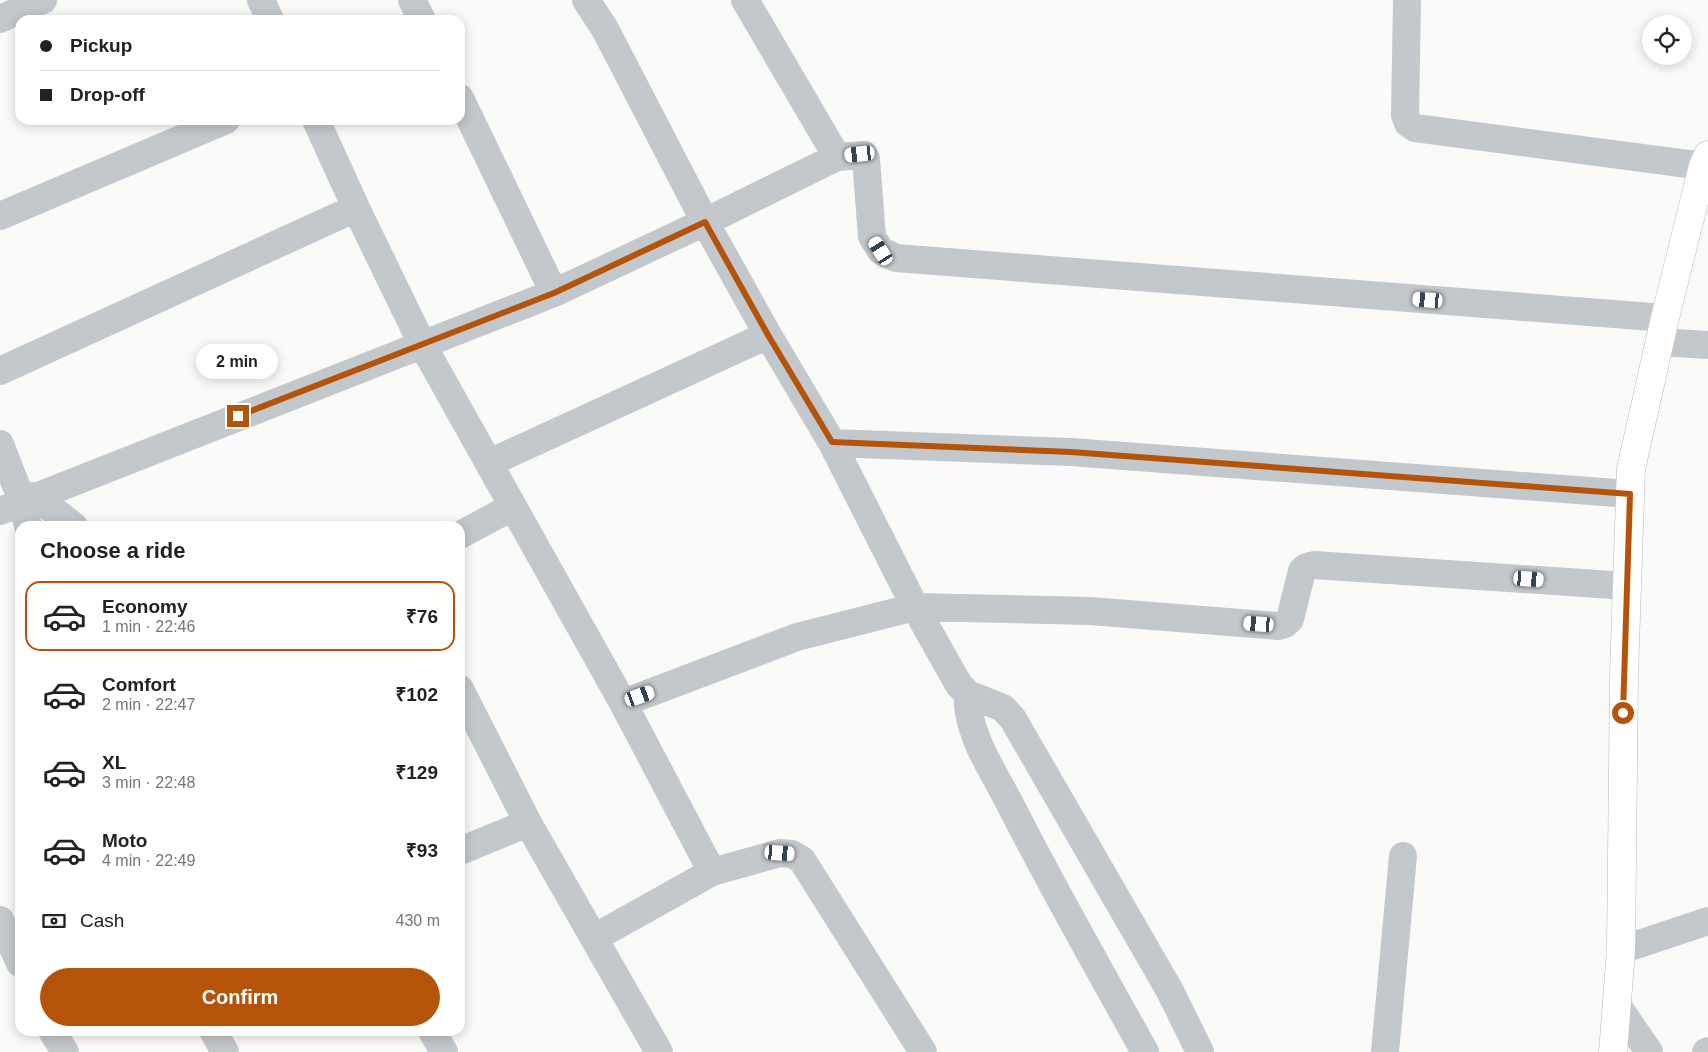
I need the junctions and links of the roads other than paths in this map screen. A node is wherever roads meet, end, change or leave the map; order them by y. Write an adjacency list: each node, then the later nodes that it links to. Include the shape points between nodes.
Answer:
1 (43, 0): 9 (street)
2 (261, 0): 7 (street)
3 (412, 0): 8 (street)
4 (586, 0): 17 (street, via 605,29)
5 (746, 0): 13 (street)
6 (1407, 0): 14 (street, via 1405,115 1414,128)
7 (268, 15)
8 (420, 15)
9 (0, 19)
10 (465, 108): 18 (street)
11 (214, 125): 16 (street)
12 (318, 125): 15 (street)
13 (837, 157): 17 (street); 19 (street, via 860,154 866,158 872,237 881,251 896,258)
14 (1705, 161): 19 (street)
15 (356, 208): 21 (street); 23 (street)
16 (0, 216)
17 (705, 222): 18 (street); 20 (street)
18 (554, 293): 21 (street)
19 (1662, 330): 22 (street); 27 (street, via 1631,469)
20 (768, 335): 24 (street); 26 (street)
21 (422, 344): 26 (street); 29 (street)
22 (1708, 345)
23 (0, 371)
24 (832, 442): 27 (street, via 1071,452); 33 (street)
25 (0, 444): 29 (street)
26 (489, 463): 28 (street)
27 (1630, 494): 32 (street)
28 (512, 507): 31 (street); 36 (street)
29 (21, 508): 30 (street)
30 (59, 521)
31 (465, 532)
32 (1627, 586): 33 (street, via 1314,565 1302,571 1290,619 1278,626 1090,612); 44 (street)
33 (915, 606): 34 (street, via 959,685); 36 (street, via 797,637)
34 (968, 694): 55 (street, via 967,708 978,740 1036,855); 56 (street, via 1003,708 1013,719 1170,991)
35 (465, 699): 37 (street)
36 (623, 703): 40 (street)
37 (528, 823): 38 (street); 43 (street)
38 (465, 849)
39 (1403, 856): 57 (street)
40 (712, 872): 43 (street); 54 (street, via 780,853 792,854 802,860)
41 (0, 920): 45 (street)
42 (1708, 921): 44 (street)
43 (594, 938): 53 (street)
44 (1621, 950): 46 (street)
45 (15, 952)
46 (1617, 1005): 58 (street); 59 (street)
47 (55, 1036): 50 (street)
48 (216, 1036): 51 (street)
49 (435, 1036): 52 (street)
50 (64, 1052)
51 (225, 1052)
52 (444, 1052)
53 (659, 1052)
54 (923, 1052)
55 (1145, 1052)
56 (1200, 1052)
57 (1385, 1052)
58 (1613, 1052)
59 (1649, 1052)

